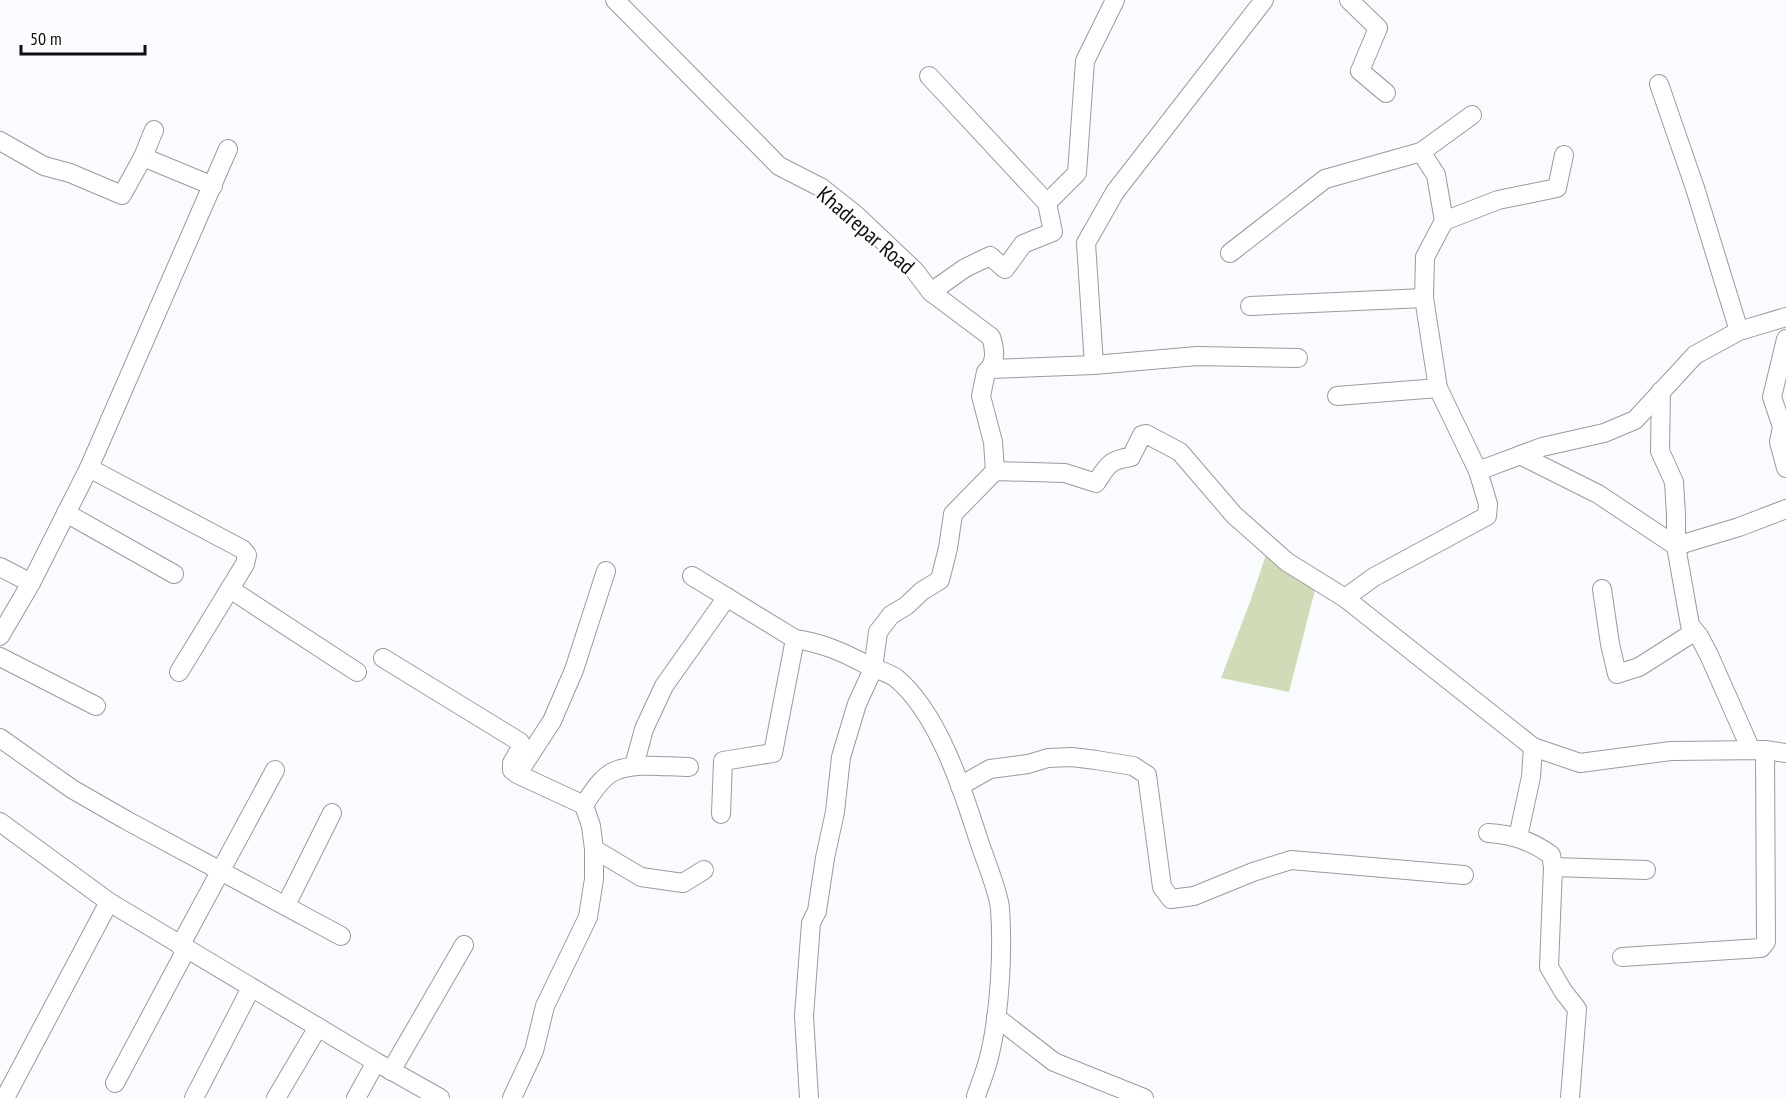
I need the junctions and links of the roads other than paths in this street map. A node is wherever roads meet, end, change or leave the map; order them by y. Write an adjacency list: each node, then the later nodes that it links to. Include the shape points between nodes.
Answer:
1 (615, 0): 19 (street, Khadrepar Road, via 779,166 822,188 856,215 915,271)
2 (1115, 0): 16 (street, via 1085,61 1077,173)
3 (1264, 0): 26 (street, via 1115,192 1086,243)
4 (1349, 0): 7 (street, via 1378,28 1360,71)
5 (929, 76): 16 (street)
6 (1659, 84): 23 (street)
7 (1386, 93)
8 (1472, 115): 12 (street)
9 (154, 130): 14 (street)
10 (0, 141): 14 (street, via 44,166 70,172 122,195)
11 (228, 149): 15 (street)
12 (1421, 152): 17 (street, via 1436,175); 18 (street, via 1325,179)
13 (1564, 155): 17 (street, via 1557,188 1498,200)
14 (143, 156): 15 (street)
15 (213, 186): 32 (street)
16 (1047, 202): 19 (street, via 1053,232 1023,244 1005,269 990,256)
17 (1444, 222): 20 (street, via 1425,257)
18 (1230, 253)
19 (931, 292): 27 (street, Khadrepar Road, via 991,337 995,347)
20 (1424, 298): 21 (street); 28 (street)
21 (1250, 306)
22 (1786, 317): 23 (street)
23 (1739, 331): 29 (street, via 1695,355)
24 (1786, 339): 33 (street, via 1772,397 1782,427 1779,442)
25 (1299, 358): 26 (street, via 1197,356)
26 (1094, 365): 27 (street)
27 (990, 369): 34 (street, Khadrepar Road, via 981,396 993,442)
28 (1438, 387): 30 (street); 35 (street)
29 (1661, 392): 31 (street, via 1635,420 1604,433); 38 (street, via 1660,451 1674,482)
30 (1337, 396)
31 (1520, 455): 35 (street); 38 (street, via 1598,494)
32 (89, 468): 37 (street); 44 (street, via 243,549 247,555)
33 (1786, 468)
34 (995, 471): 47 (street, via 1065,473 1096,483 1114,460 1131,457 1146,434 1180,452 1234,515 1287,562); 53 (street, via 953,514 940,580 891,615 878,632)
35 (1478, 471): 47 (street, via 1488,504 1487,516 1374,577)
36 (1786, 509): 38 (street)
37 (66, 513): 41 (street); 43 (street)
38 (1676, 546): 48 (street)
39 (0, 567): 43 (street)
40 (606, 571): 64 (street, via 574,670 552,721)
41 (174, 574)
42 (693, 576): 46 (street)
43 (31, 583): 49 (street)
44 (230, 589): 54 (street); 55 (street)
45 (1602, 589): 48 (street, via 1617,674 1639,667)
46 (727, 597): 50 (street); 61 (street, via 664,686 644,729)
47 (1344, 598): 58 (street)
48 (1694, 632): 59 (street)
49 (0, 636)
50 (795, 639): 53 (street, via 838,649); 68 (street, via 772,753 723,761)
51 (0, 657): 56 (street)
52 (383, 658): 64 (street, via 520,742 522,746 512,763)
53 (873, 669): 65 (street, via 894,677 919,703); 96 (street, via 857,704 842,757 817,911 811,923 804,1016)
54 (179, 672)
55 (357, 672)
56 (96, 706)
57 (0, 738): 74 (street, via 72,789)
58 (1533, 747): 59 (street, via 1580,763 1671,751); 71 (street)
59 (1758, 750): 60 (street); 83 (street, via 1766,942 1761,948)
60 (1786, 753)
61 (634, 766): 62 (street); 66 (street, via 613,771)
62 (689, 767)
63 (275, 770): 74 (street)
64 (517, 774): 66 (street)
65 (960, 786): 77 (street, via 990,769 1048,758 1072,757 1133,766 1147,775 1162,887 1171,899 1194,896 1291,860); 85 (street, via 1000,906)
66 (584, 806): 72 (street)
67 (332, 813): 79 (street)
68 (721, 814)
69 (0, 822): 78 (street)
70 (1488, 833): 71 (street)
71 (1518, 837): 73 (street, via 1551,855)
72 (594, 849): 75 (street, via 641,877 683,883); 95 (street, via 588,917 545,1006 534,1051)
73 (1553, 867): 76 (street); 98 (street, via 1549,967 1577,1009)
74 (220, 870): 79 (street); 82 (street)
75 (704, 870)
76 (1646, 870)
77 (1464, 875)
78 (109, 902): 82 (street); 90 (street)
79 (286, 905): 80 (street)
80 (341, 936)
81 (464, 945): 87 (street)
82 (183, 948): 84 (street); 88 (street)
83 (1622, 957)
84 (251, 988): 86 (street); 91 (street)
85 (996, 1017): 89 (street, via 990,1054); 97 (street, via 1054,1062)
86 (318, 1027): 87 (street); 92 (street)
87 (383, 1067): 93 (street); 94 (street)
88 (115, 1083)
89 (976, 1096)
90 (5, 1098)
91 (194, 1098)
92 (276, 1098)
93 (356, 1098)
94 (440, 1098)
95 (512, 1098)
96 (809, 1098)
97 (1144, 1098)
98 (1570, 1098)

